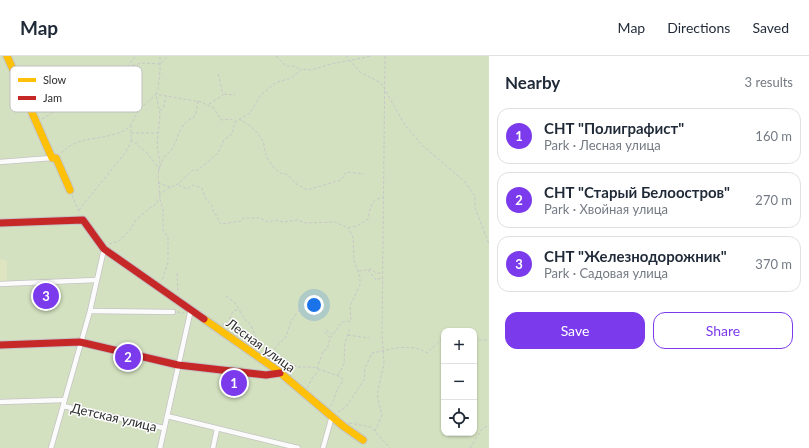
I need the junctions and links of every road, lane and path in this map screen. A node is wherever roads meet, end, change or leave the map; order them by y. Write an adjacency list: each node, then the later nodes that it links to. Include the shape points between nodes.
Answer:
1 (7, 56): 11 (street)
2 (136, 56): 12 (path)
3 (160, 56): 10 (path)
4 (168, 56): 10 (path)
5 (276, 56): 14 (path, via 286,66)
6 (346, 56): 9 (path)
7 (372, 56): 9 (path)
8 (385, 56): 16 (path)
9 (351, 61): 14 (path); 16 (path, via 360,72)
10 (160, 64): 13 (path, via 142,63); 17 (path)
11 (11, 66)
12 (128, 66)
13 (133, 66)
14 (301, 70): 28 (path, via 291,78 275,83 260,96 250,113)
15 (218, 73): 18 (path)
16 (385, 88): 48 (path); 53 (path, via 405,125 422,145 464,181 475,196 475,208)
17 (156, 94): 20 (path); 23 (path); 24 (path)
18 (223, 94): 19 (path); 22 (path)
19 (235, 95)
20 (166, 96): 21 (path); 24 (path)
21 (198, 100): 22 (path); 40 (path, via 196,113 185,122)
22 (208, 104): 30 (path, via 214,108 221,120 231,119)
23 (142, 107)
24 (160, 111): 33 (path)
25 (32, 112): 29 (street)
26 (53, 112): 29 (path)
27 (138, 112): 31 (path)
28 (239, 119): 30 (path); 41 (path, via 257,132 264,141 266,155 274,167 307,190 341,180 346,172)
29 (36, 122): 35 (street)
30 (235, 122): 43 (path, via 232,134 224,140 218,154 198,170 193,170)
31 (132, 124): 32 (path); 35 (path, via 121,132 82,140 65,149)
32 (131, 133): 33 (path); 34 (path)
33 (158, 133): 36 (path)
34 (130, 138): 38 (path); 49 (path, via 131,142 125,153)
35 (55, 159): 37 (street); 45 (street)
36 (160, 161): 38 (path); 39 (path)
37 (0, 162)
38 (155, 162): 39 (path)
39 (159, 168): 40 (path)
40 (158, 171): 42 (path)
41 (364, 174)
42 (158, 183): 44 (path); 46 (path)
43 (178, 184): 44 (path); 52 (path, via 187,189 193,185 202,188 221,224 241,221 244,218 260,218 268,222 335,222)
44 (170, 187): 46 (path)
45 (70, 190): 49 (path)
46 (159, 195): 47 (path)
47 (160, 197): 54 (path, via 155,205 136,220 123,237); 62 (path, via 164,234 168,238 168,262)
48 (383, 198): 52 (path, via 378,198 372,203 368,219); 58 (path)
49 (78, 210): 50 (path)
50 (83, 220): 51 (street); 54 (street, Лесная улица)
51 (0, 223)
52 (348, 228): 56 (path, via 353,237 354,261)
53 (489, 244)
54 (104, 249): 60 (street); 62 (street, Лесная улица)
55 (368, 269): 56 (path); 58 (path); 59 (path, via 376,280)
56 (358, 272): 72 (path, via 360,285 350,306 351,321 342,322)
57 (177, 273): 64 (path)
58 (382, 273): 59 (path)
59 (382, 277): 81 (path)
60 (96, 280): 61 (street); 67 (street)
61 (0, 284)
62 (160, 287): 64 (street, Лесная улица)
63 (226, 296): 65 (path)
64 (179, 300): 68 (street, Лесная улица)
65 (239, 309): 70 (path, via 233,311 228,322); 82 (path, via 262,347)
66 (300, 309): 82 (path, via 291,321 286,337 274,349)
67 (90, 310): 69 (street); 79 (street)
68 (190, 311): 69 (path); 70 (street, Лесная улица); 83 (street)
69 (173, 312)
70 (216, 327): 85 (street, Лесная улица)
71 (350, 328): 73 (path)
72 (332, 334): 74 (path); 74 (path, via 326,330)
73 (348, 335): 75 (path); 86 (path, via 344,364)
74 (330, 338): 84 (path, via 328,349 320,355)
75 (369, 338)
76 (441, 340): 81 (path, via 427,353 411,348 390,348)
77 (477, 340): 78 (path)
78 (489, 340)
79 (80, 342): 80 (street); 83 (street); 88 (street)
80 (0, 345)
81 (383, 351): 91 (path, via 372,353 365,368 364,380 346,407); 97 (path, via 384,364 377,394 382,415)
82 (274, 355): 84 (path, via 297,367)
83 (178, 365): 85 (street, via 266,375); 92 (street)
84 (318, 370): 86 (path); 87 (path)
85 (280, 373): 87 (street, Лесная улица)
86 (337, 375): 91 (path, via 343,382 336,390)
87 (305, 393): 91 (street, Лесная улица)
88 (64, 400): 89 (street); 90 (street)
89 (0, 402)
90 (63, 406): 95 (street, Детская улица); 99 (street)
91 (330, 414): 93 (street, Лесная улица); 103 (street)
92 (167, 416): 95 (street); 96 (street)
93 (341, 424): 97 (path, via 358,423); 98 (street, Лесная улица)
94 (489, 425): 105 (path, via 482,429)
95 (164, 428): 100 (street)
96 (217, 429): 101 (street); 102 (street)
97 (375, 431): 104 (path)
98 (363, 440)
99 (51, 448)
100 (160, 448)
101 (213, 448)
102 (298, 448)
103 (323, 448)
104 (390, 448)
105 (470, 448)

